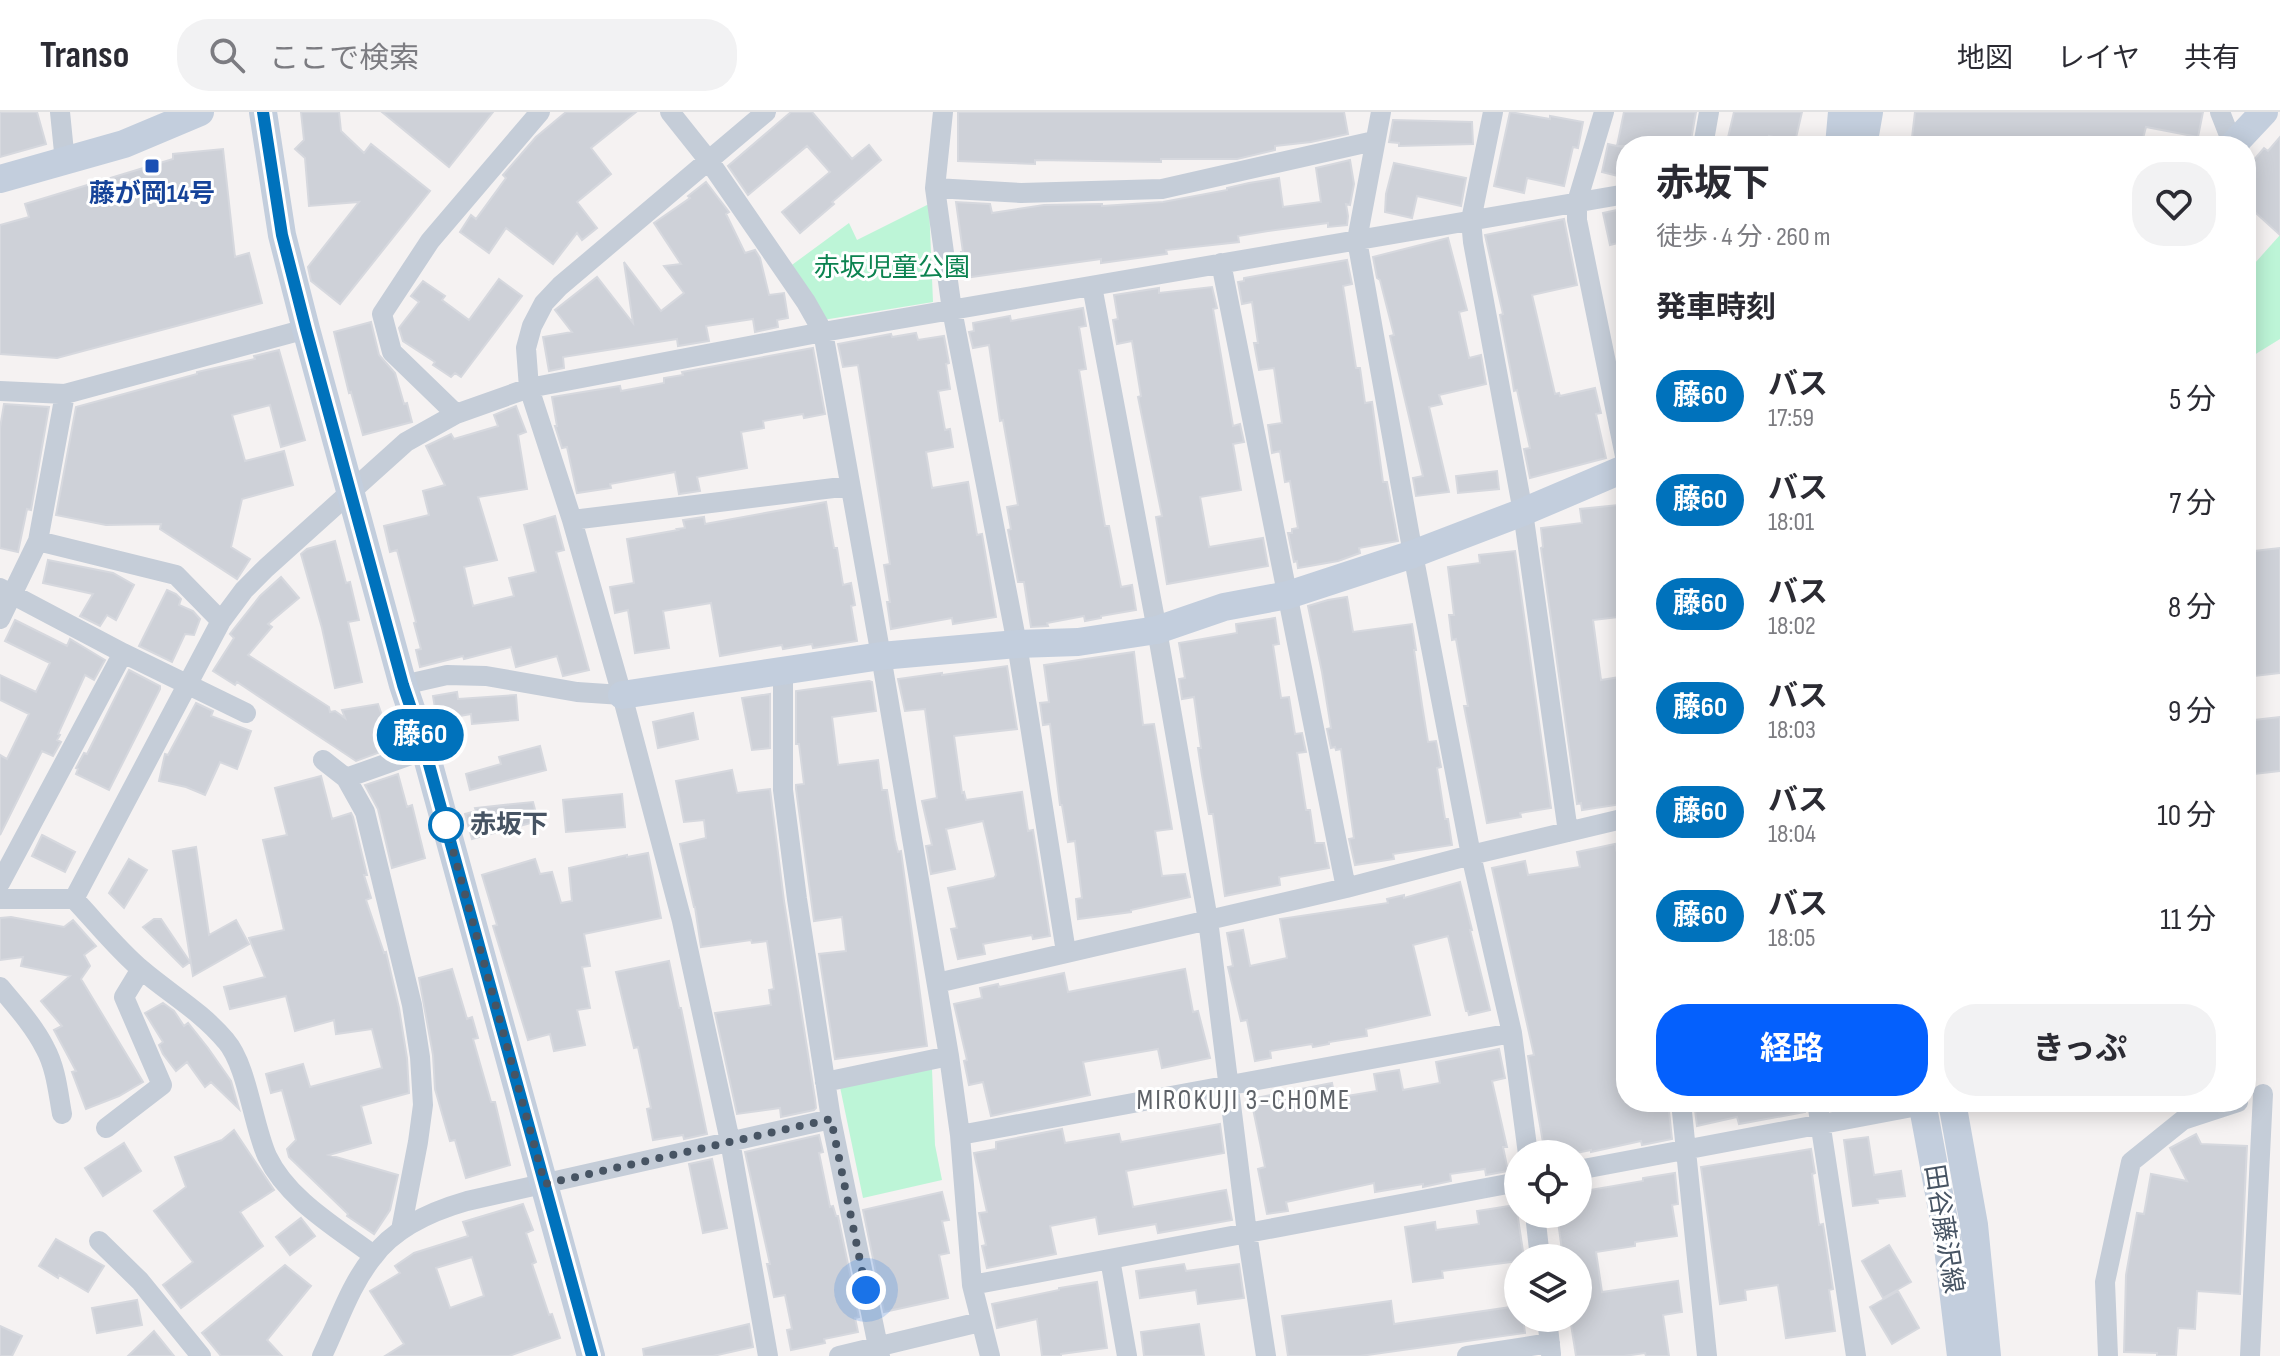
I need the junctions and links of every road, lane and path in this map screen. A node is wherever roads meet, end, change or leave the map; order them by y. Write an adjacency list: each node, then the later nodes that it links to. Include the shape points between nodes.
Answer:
1 (60, 112): 23 (street)
2 (200, 112): 23 (street)
3 (263, 112): 33 (street, via 282,235)
4 (540, 112): 39 (street, via 430,241 382,314 392,352)
5 (670, 112): 22 (street)
6 (766, 112): 22 (street)
7 (943, 112): 25 (street)
8 (1381, 112): 21 (street)
9 (1493, 112): 28 (street)
10 (1604, 112): 27 (street)
11 (1709, 112): 16 (street)
12 (1842, 112): 17 (street)
13 (1869, 112): 18 (street)
14 (2220, 112): 19 (street)
15 (2264, 112): 20 (street)
16 (1705, 136)
17 (1840, 136)
18 (1865, 136)
19 (2228, 136)
20 (2241, 136)
21 (1374, 141): 25 (street, via 1162,189 1021,193); 29 (street)
22 (709, 161): 34 (street); 35 (street, via 544,303 526,348)
23 (65, 162): 24 (street)
24 (0, 179)
25 (935, 188): 32 (street)
26 (1616, 196): 27 (street)
27 (1577, 202): 28 (street); 38 (street)
28 (1471, 220): 29 (street); 43 (street)
29 (1357, 240): 30 (street); 46 (street)
30 (1221, 263): 31 (street); 48 (street)
31 (1092, 286): 32 (street); 51 (street)
32 (952, 310): 34 (street); 52 (street)
33 (306, 329): 37 (street); 42 (street)
34 (823, 332): 35 (street); 41 (street)
35 (529, 388): 39 (street); 44 (street)
36 (0, 391): 37 (street)
37 (65, 394): 45 (street)
38 (1616, 412)
39 (456, 414): 42 (street, via 406,442)
40 (1616, 472): 43 (street)
41 (850, 486): 44 (street); 54 (street)
42 (351, 489): 50 (street, via 244,590); 57 (street)
43 (1523, 512): 46 (street); 64 (street)
44 (572, 520): 58 (street)
45 (38, 541): 47 (street); 50 (street, via 176,575)
46 (1413, 554): 48 (street); 65 (street)
47 (6, 592): 49 (street); 53 (street)
48 (1288, 595): 51 (street, via 1224,607); 67 (street)
49 (0, 619)
50 (221, 621): 56 (street)
51 (1157, 630): 52 (street, via 1078,642); 70 (street)
52 (1017, 644): 54 (street); 71 (street)
53 (123, 653): 56 (street); 66 (street)
54 (881, 656): 55 (street); 73 (street)
55 (783, 669): 58 (street); 77 (street, via 783,790)
56 (189, 685): 59 (street); 69 (street)
57 (403, 685): 58 (street, via 447,675 486,676); 60 (street)
58 (622, 695): 92 (street, via 682,921)
59 (246, 713)
60 (425, 750): 62 (street); 95 (street)
61 (323, 760): 62 (street)
62 (346, 778): 97 (street, via 365,812 420,1057 423,1105)
63 (1616, 820): 64 (street)
64 (1568, 832): 65 (street)
65 (1471, 855): 67 (street); 75 (street)
66 (0, 883)
67 (1346, 888): 70 (street)
68 (0, 899): 69 (street)
69 (74, 899): 72 (street)
70 (1208, 920): 71 (street); 78 (street)
71 (1066, 952): 73 (street)
72 (141, 969): 89 (street, via 124,997 162,1085); 100 (street, via 191,1006 228,1043 268,1156 287,1185 306,1206)
73 (937, 983): 76 (street)
74 (0, 987): 86 (street, via 45,1047)
75 (1512, 1033): 78 (street); 91 (street)
76 (949, 1056): 77 (street); 90 (street)
77 (825, 1082): 87 (street)
78 (1228, 1087): 90 (street); 98 (street)
79 (2263, 1094): 120 (street)
80 (1682, 1112): 93 (street)
81 (1819, 1112): 88 (street)
82 (1884, 1112): 88 (street)
83 (1924, 1112): 117 (street, 田谷藤沢線, via 1946,1231)
84 (1954, 1112): 118 (street, 田谷藤沢線, via 1974,1225)
85 (2207, 1112): 119 (street, via 2183,1120 2131,1162 2105,1282)
86 (62, 1114)
87 (831, 1119): 92 (street); 105 (street)
88 (1821, 1125): 93 (street); 116 (street)
89 (106, 1128)
90 (960, 1135): 102 (street)
91 (1526, 1140)
92 (730, 1141): 95 (street); 109 (street)
93 (1686, 1150): 94 (street); 115 (street)
94 (1592, 1167)
95 (545, 1184): 97 (street, via 438,1210); 108 (street)
96 (1504, 1185): 98 (street)
97 (401, 1230): 100 (street)
98 (1247, 1233): 101 (street); 113 (street)
99 (99, 1241): 106 (street, via 140,1281)
100 (373, 1255): 107 (street)
101 (1110, 1259): 102 (street); 112 (street)
102 (972, 1285): 103 (street)
103 (980, 1322): 105 (street); 111 (street)
104 (1551, 1350): 114 (street)
105 (878, 1351): 110 (street)
106 (201, 1356)
107 (322, 1356)
108 (591, 1356)
109 (768, 1356)
110 (839, 1356)
111 (990, 1356)
112 (1127, 1356)
113 (1266, 1356)
114 (1467, 1356)
115 (1707, 1356)
116 (1856, 1356)
117 (1961, 1356)
118 (1987, 1356)
119 (2108, 1356)
120 (2250, 1356)

